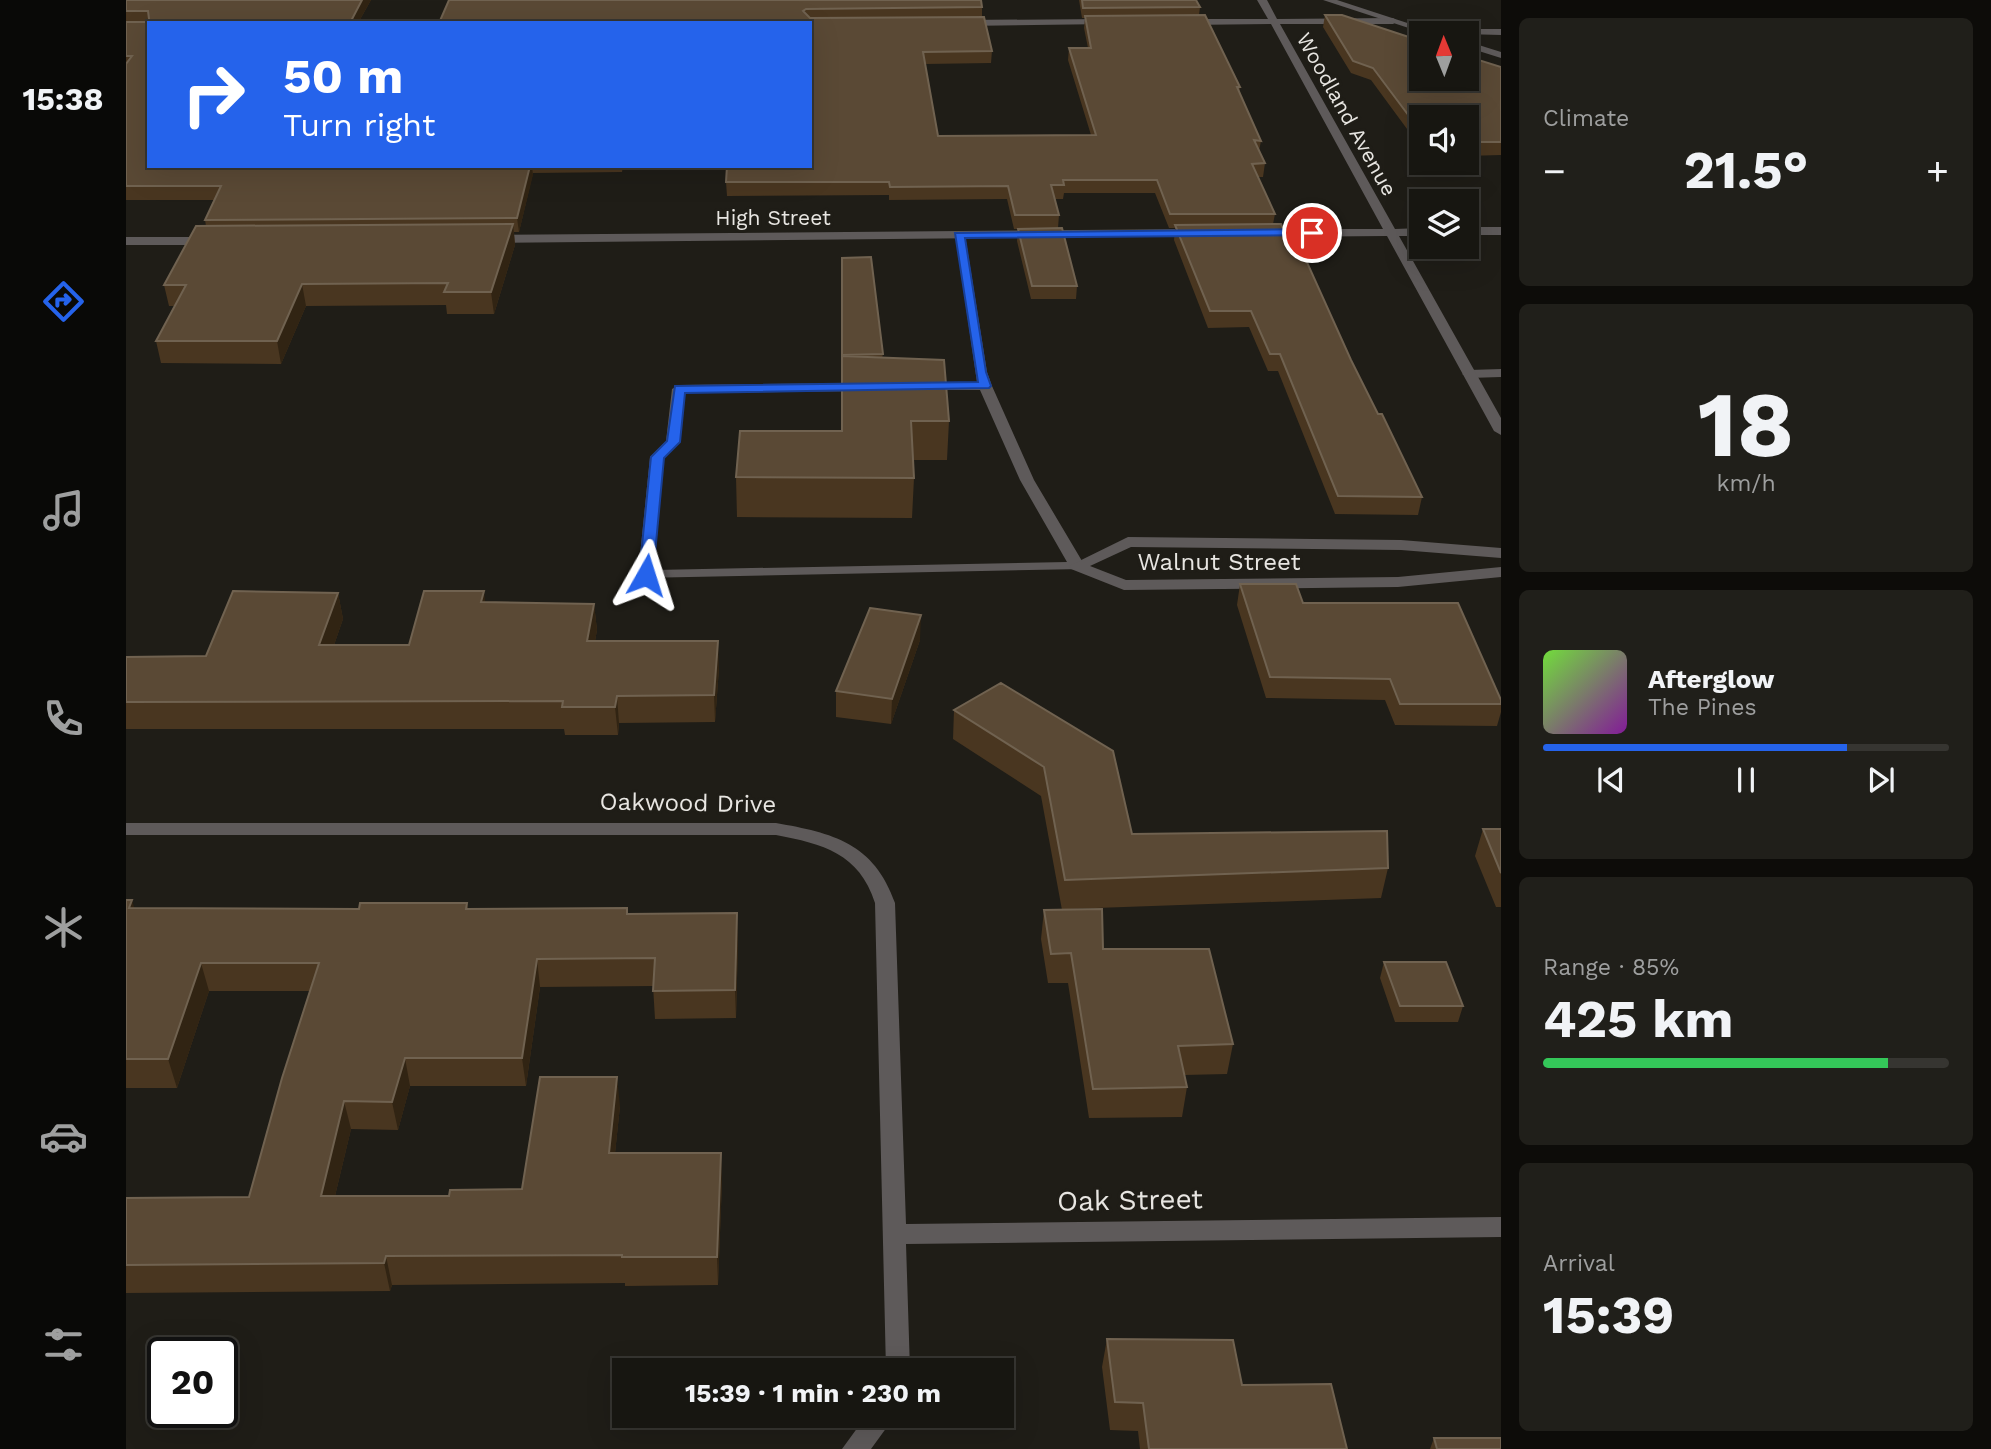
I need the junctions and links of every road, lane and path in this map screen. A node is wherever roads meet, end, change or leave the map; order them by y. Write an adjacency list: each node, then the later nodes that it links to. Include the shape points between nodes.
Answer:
1 (1262, 0): 6 (street, Woodland Avenue)
2 (1328, 0): 3 (street)
3 (1393, 21): 6 (street); 8 (street)
4 (1111, 22): 7 (street)
5 (1180, 22): 6 (street)
6 (1274, 22): 14 (street, Woodland Avenue)
7 (947, 23)
8 (1409, 26)
9 (1479, 32): 10 (street)
10 (1501, 32)
11 (1479, 48): 12 (street)
12 (1501, 55)
13 (1501, 231): 16 (street)
14 (1391, 232): 15 (street); 18 (street); 24 (street, Woodland Avenue)
15 (1409, 232)
16 (1479, 232)
17 (1217, 233): 19 (street, High Street)
18 (1244, 233)
19 (959, 235): 20 (street, High Street); 25 (street)
20 (473, 239)
21 (223, 240): 22 (street)
22 (126, 241)
23 (1501, 373): 24 (street)
24 (1469, 374): 28 (street, Woodland Avenue)
25 (985, 386): 27 (street); 30 (street, via 1027,480)
26 (874, 387): 30 (street, via 679,389 673,442 657,457 646,575)
27 (902, 387)
28 (1501, 431)
29 (1501, 553): 30 (street, Walnut Street, via 1401,545 1128,542)
30 (1077, 566): 31 (street, Walnut Street, via 1124,585 1398,582)
31 (1501, 572)
32 (126, 829): 34 (street, Oakwood Drive, via 776,829 816,836 849,852 873,875 885,903)
33 (1501, 1227): 34 (street, Oak Street)
34 (896, 1234): 35 (street)
35 (898, 1358)
36 (872, 1428): 37 (street)
37 (855, 1449)

